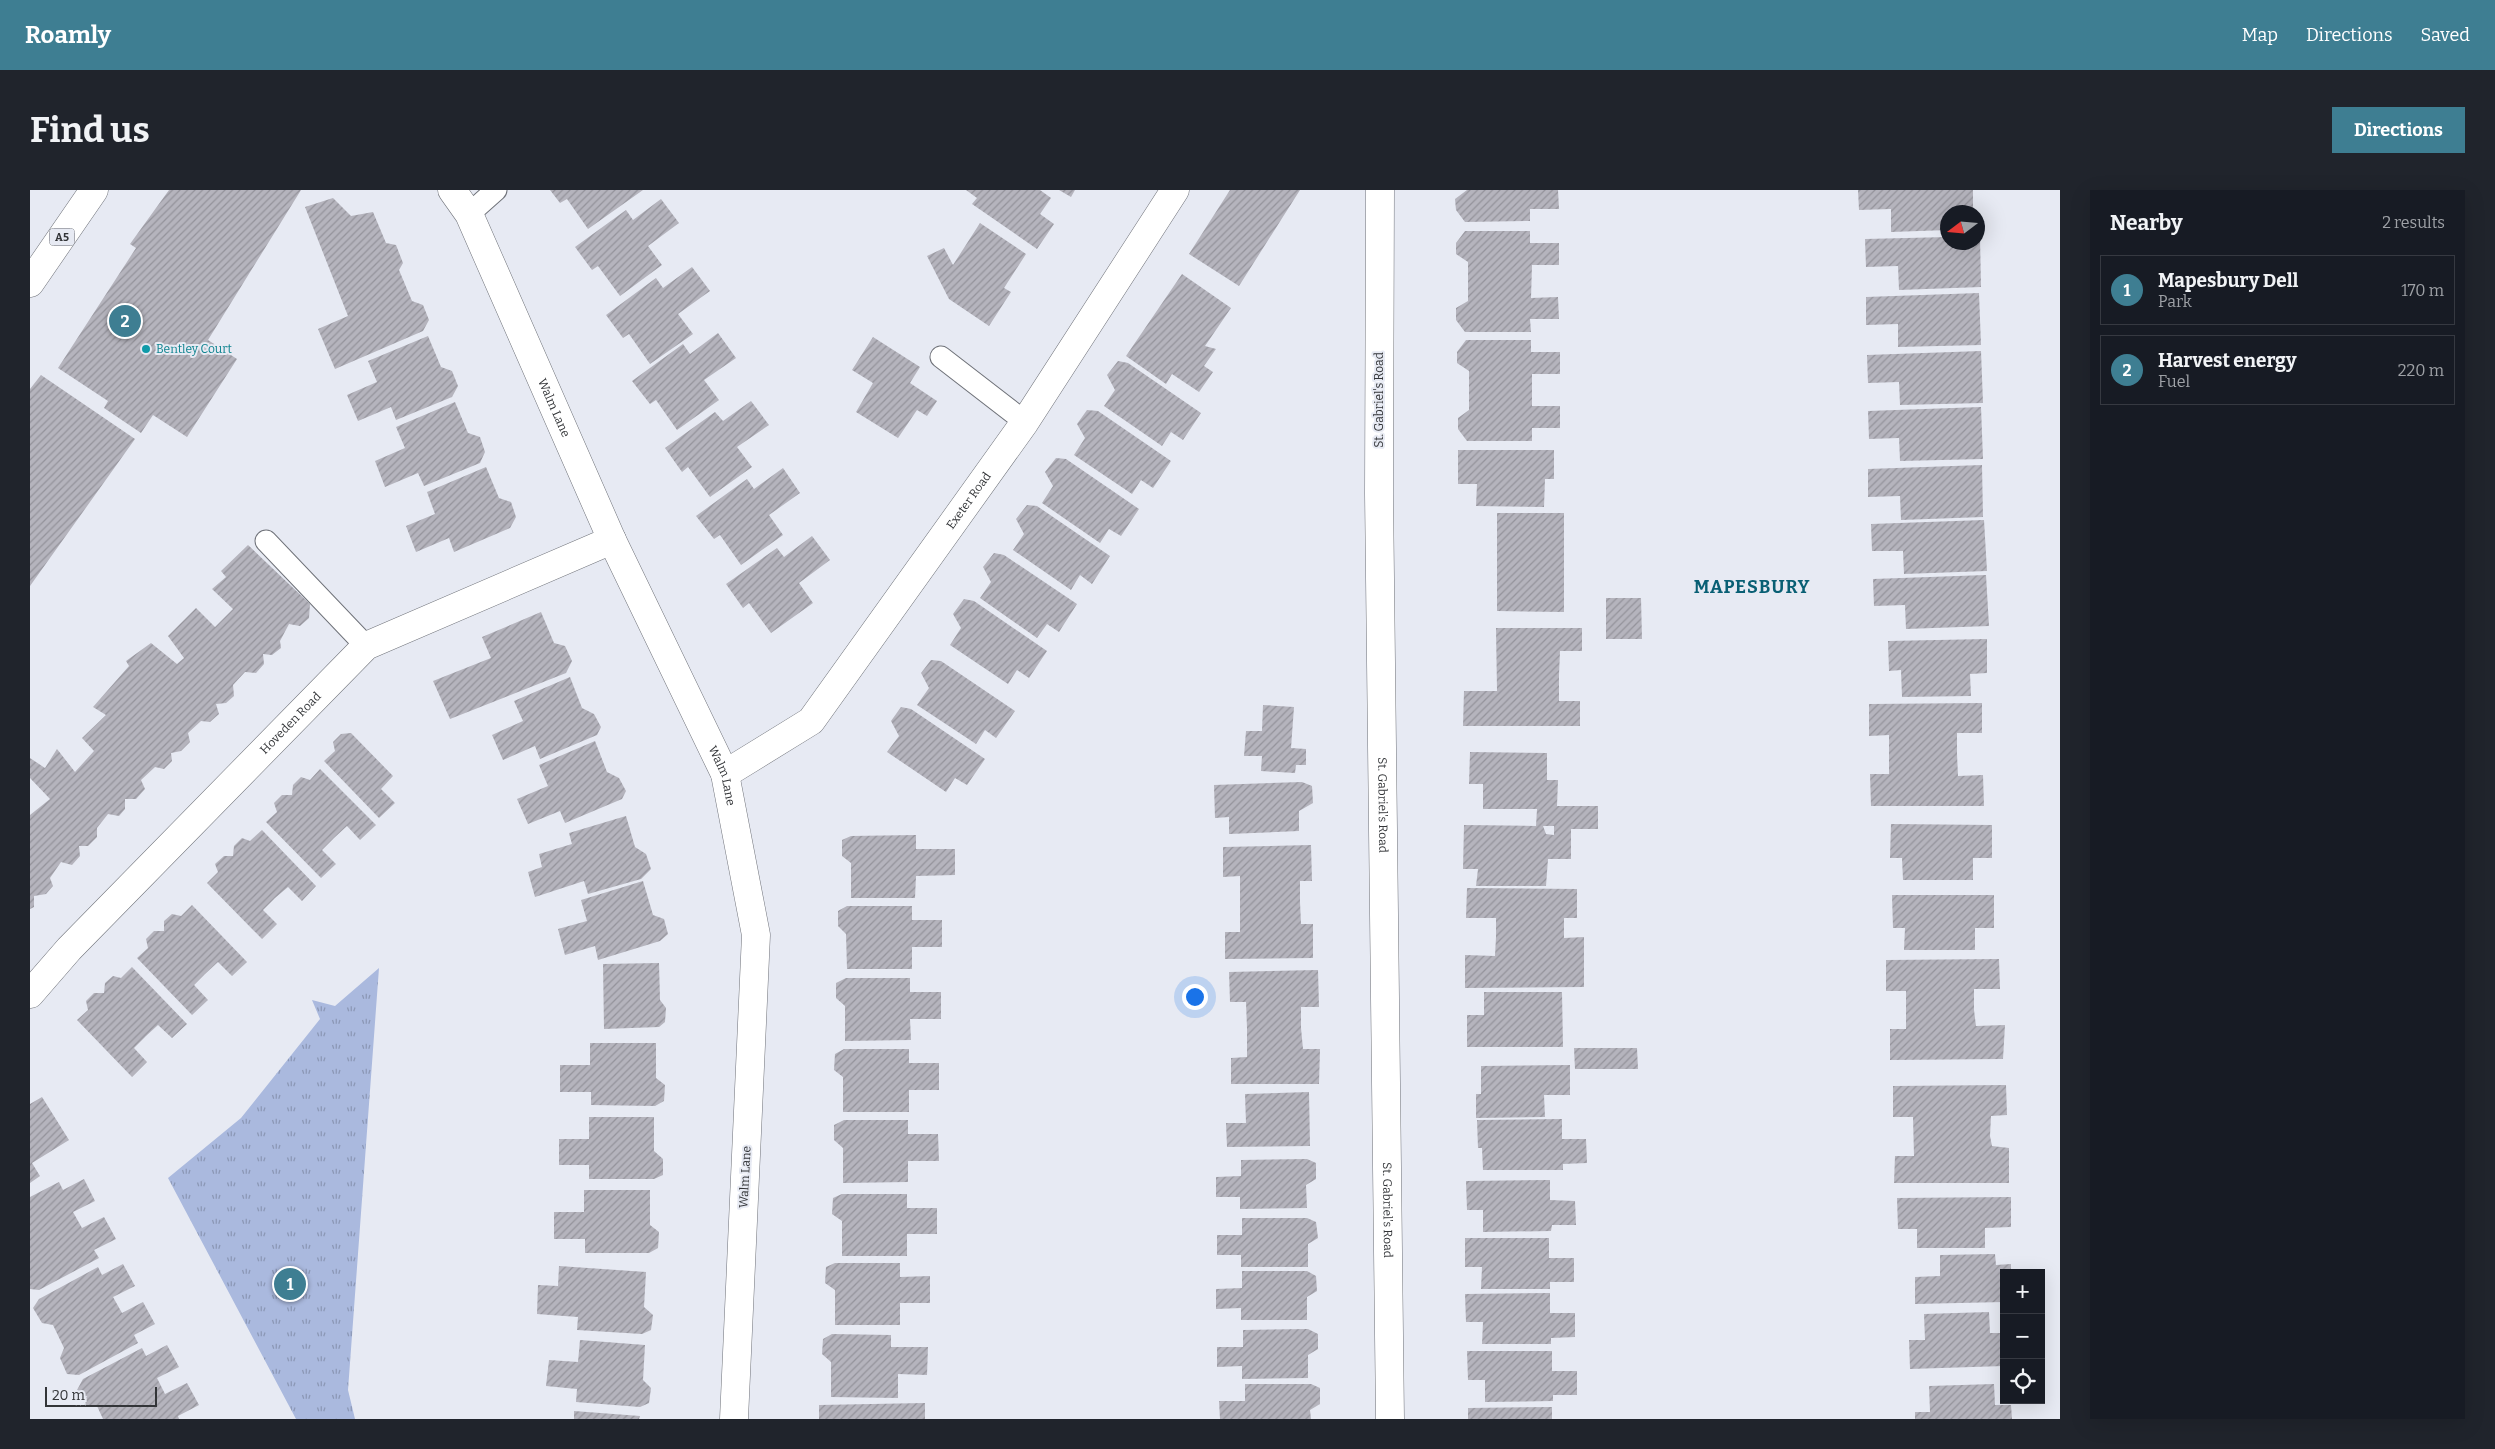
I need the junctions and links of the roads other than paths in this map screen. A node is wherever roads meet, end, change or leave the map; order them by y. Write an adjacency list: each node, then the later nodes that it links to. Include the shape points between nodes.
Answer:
1 (94, 190): 7 (street, A5)
2 (452, 190): 6 (street, Walm Lane)
3 (496, 190): 6 (lane)
4 (1175, 190): 9 (street, Exeter Road)
5 (1380, 190): 16 (street, St. Gabriel's Road, via 1379,494)
6 (469, 214): 10 (street, Walm Lane)
7 (30, 283)
8 (941, 357): 9 (lane)
9 (1025, 422): 13 (street, Exeter Road, via 811,721)
10 (612, 540): 12 (street, Hoveden Road); 13 (street, Walm Lane)
11 (266, 541): 12 (lane)
12 (366, 646): 14 (street, Hoveden Road, via 69,949)
13 (725, 774): 15 (street, Walm Lane, via 756,935)
14 (30, 994)
15 (734, 1419)
16 (1390, 1419)

